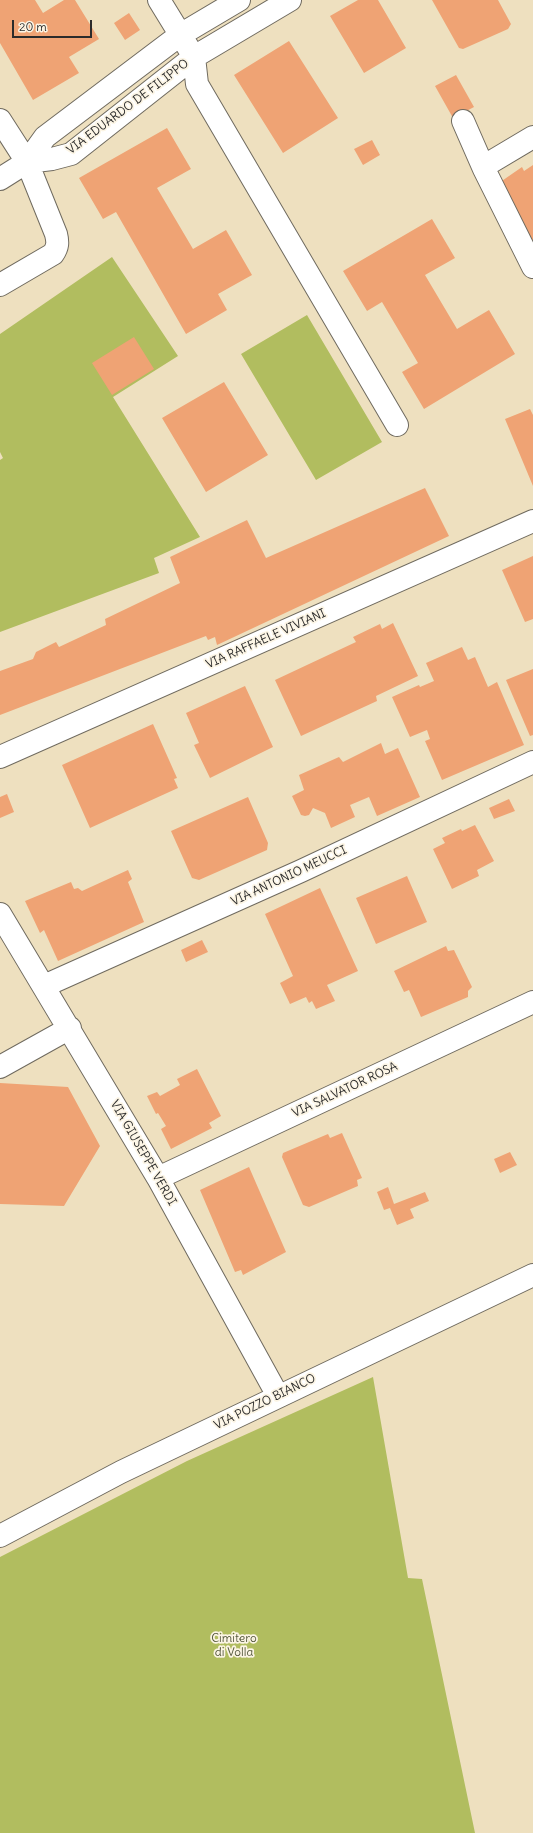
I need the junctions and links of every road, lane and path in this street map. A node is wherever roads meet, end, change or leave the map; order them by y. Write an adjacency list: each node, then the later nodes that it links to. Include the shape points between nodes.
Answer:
1 (159, 0): 4 (street)
2 (239, 0): 4 (street)
3 (290, 0): 5 (street, VIA EDUARDO DE FILIPPO)
4 (180, 35): 5 (street); 9 (street, via 45,137)
5 (194, 57): 9 (street, VIA EDUARDO DE FILIPPO, via 71,154 52,160); 14 (street, via 196,84)
6 (0, 120): 9 (street)
7 (463, 122): 10 (street)
8 (533, 137): 10 (street, via 486,165)
9 (27, 162): 11 (street); 13 (street, via 56,234 57,249 53,254)
10 (484, 169): 12 (street)
11 (0, 179)
12 (533, 267)
13 (0, 285)
14 (397, 425)
15 (533, 521): 16 (street, VIA RAFFAELE VIVIANI)
16 (0, 757)
17 (533, 762): 19 (street, VIA ANTONIO MEUCCI, via 301,871)
18 (0, 914): 19 (street, VIA GIUSEPPE VERDI)
19 (44, 986): 21 (street, VIA GIUSEPPE VERDI)
20 (533, 1002): 23 (street, VIA SALVATOR ROSA)
21 (70, 1028): 22 (street); 23 (street, VIA GIUSEPPE VERDI)
22 (0, 1067)
23 (158, 1178): 25 (street, VIA GIUSEPPE VERDI)
24 (533, 1275): 25 (street, VIA POZZO BIANCO)
25 (278, 1396): 26 (street, VIA POZZO BIANCO, via 121,1472)
26 (0, 1536)

